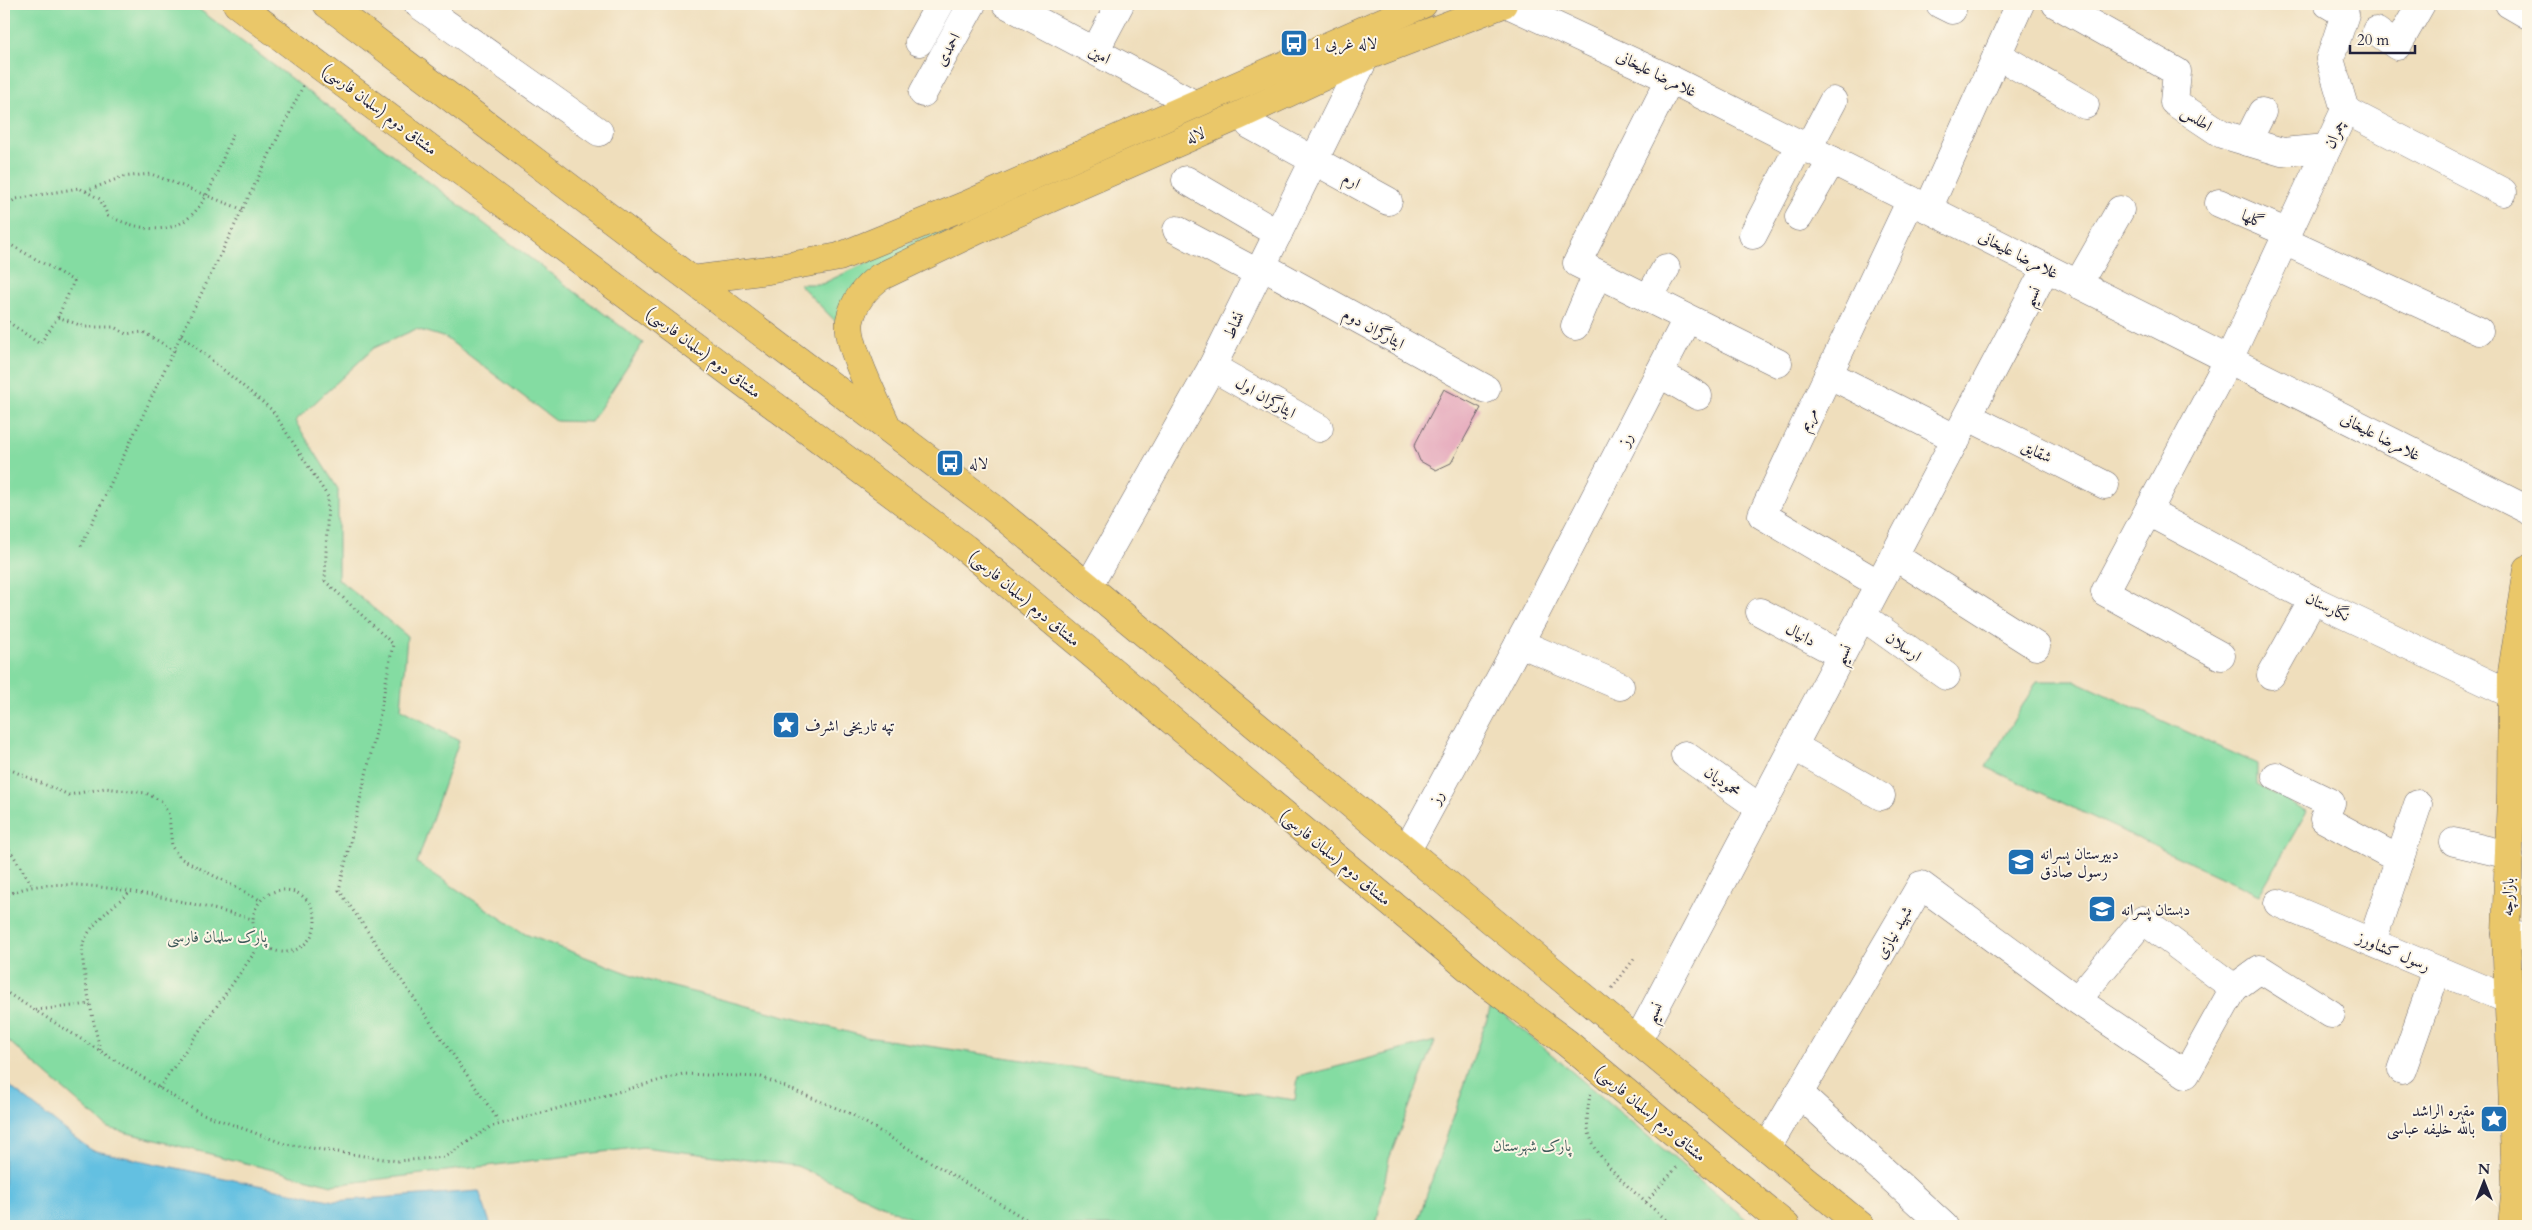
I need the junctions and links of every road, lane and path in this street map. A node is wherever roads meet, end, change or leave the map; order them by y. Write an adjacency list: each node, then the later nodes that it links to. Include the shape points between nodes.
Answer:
1 (238, 4): 22 (main road, مشتاق دوم (سلمان فارسی))
2 (418, 4): 32 (street)
3 (940, 4): 18 (street)
4 (972, 4): 24 (street, احمدی)
5 (1006, 4): 19 (street, امین)
6 (1120, 4): 19 (street)
7 (1423, 4): 26 (main road, لاله)
8 (1503, 4): 21 (main road, لاله)
9 (1508, 4): 23 (street, غلامرضا علیخانی)
10 (2020, 4): 20 (street)
11 (2328, 4): 28 (street, چمران, via 2345,14 2330,59)
12 (2421, 4): 17 (street, via 2397,46)
13 (2509, 4): 16 (street)
14 (333, 6): 60 (main road)
15 (2072, 8): 33 (street, اطلس, via 2177,72 2174,102 2222,134)
16 (2528, 14)
17 (2376, 31)
18 (919, 42)
19 (1095, 51): 26 (street, امین)
20 (1997, 55): 27 (street); 44 (street)
21 (1365, 57): 36 (street, نشاط); 50 (main road, لاله)
22 (315, 61): 47 (path); 143 (main road, مشتاق دوم (سلمان فارسی), via 965,548 1489,985 1567,1043)
23 (1670, 79): 34 (street, غلامرضا علیخانی); 59 (street, via 1577,263)
24 (923, 94)
25 (1833, 101): 34 (street)
26 (1194, 104): 46 (main road, لاله)
27 (2085, 105)
28 (2345, 110): 35 (street, چمران); 40 (street)
29 (2262, 112): 33 (street)
30 (1250, 124): 36 (street, ارم)
31 (234, 131): 41 (path)
32 (599, 132)
33 (2247, 142): 35 (street, اطلس, via 2282,152)
34 (1804, 146): 37 (street, غلامرضا علیخانی); 53 (street)
35 (2327, 148): 54 (street, چمران)
36 (1315, 159): 42 (street, ارم); 52 (street, نشاط)
37 (1832, 160): 44 (street, غلامرضا علیخانی); 49 (street)
38 (1186, 180): 52 (street)
39 (85, 191): 41 (path, via 122,177 151,174); 41 (path, via 100,199 108,216 129,225 161,230 188,220); 45 (path, via 79,188 16,199)
40 (2503, 192)
41 (207, 195): 47 (path)
42 (1388, 201)
43 (2218, 203): 54 (street, گلها)
44 (1920, 204): 57 (street, غلامرضا علیخانی); 74 (street, مریم)
45 (4, 206)
46 (964, 206): 50 (main road); 60 (main road, لاله, via 839,257)
47 (244, 210): 68 (path)
48 (2120, 210): 61 (street)
49 (1799, 217)
50 (978, 230): 77 (main road, لاله, via 880,277 869,285 858,301 850,321 852,337 861,368)
51 (1177, 230): 58 (street, ایثارگران دوم)
52 (1278, 234): 58 (street, نشاط)
53 (1753, 235)
54 (2286, 237): 67 (street); 70 (street, چمران)
55 (4, 241): 63 (path, via 74,281)
56 (1666, 268): 62 (street)
57 (2046, 268): 61 (street, غلامرضا علیخانی); 79 (street, نسیم)
58 (1260, 270): 72 (street, نشاط); 75 (street, ایثارگران دوم)
59 (1597, 274): 62 (street); 66 (street)
60 (692, 280): 77 (main road)
61 (2078, 284): 70 (street, غلامرضا علیخانی)
62 (1648, 299): 65 (street)
63 (58, 316): 64 (path, via 40,344); 69 (path, via 85,327 114,327 126,334 143,332)
64 (4, 319)
65 (1687, 319): 71 (street); 73 (street, رز)
66 (1575, 326)
67 (2480, 331)
68 (181, 335): 69 (path); 136 (path, via 272,410 328,497 325,580 393,644 339,890)
69 (175, 350): 83 (path)
70 (2229, 359): 81 (street, غلامرضا علیخانی); 82 (street)
71 (1778, 363)
72 (1212, 367): 78 (street, ایثارگران اول); 87 (street, نشاط)
73 (1659, 373): 76 (street); 91 (street, رز)
74 (1828, 374): 79 (street, شقایق); 86 (street, مریم, via 1762,515)
75 (1486, 389)
76 (1698, 396)
77 (888, 428): 87 (main road, via 992,507)
78 (1319, 428)
79 (1963, 428): 80 (street, شقایق); 84 (street, نسیم)
80 (2105, 485)
81 (2528, 510)
82 (2148, 512): 88 (street, نگارستان); 94 (street, via 2105,592)
83 (81, 546)
84 (1894, 556): 86 (street, نسیم); 92 (street)
85 (2528, 569): 95 (main road, بازارچه)
86 (1879, 584): 90 (street, نسیم)
87 (1088, 587): 109 (main road)
88 (2313, 600): 96 (street); 99 (street, نگارستان)
89 (1760, 612): 93 (street, دانیال)
90 (1862, 616): 93 (street, نسیم); 97 (street, ارسلان)
91 (1519, 643): 98 (street); 109 (street, رز)
92 (2036, 646)
93 (1841, 655): 100 (street, نسیم)
94 (2221, 656)
95 (2521, 659): 99 (main road, بازارچه)
96 (2272, 675)
97 (1946, 676)
98 (1620, 686)
99 (2511, 694): 110 (main road, بازارچه)
100 (1793, 746): 104 (street); 106 (street, نسیم)
101 (1685, 755): 106 (street, محمودیان)
102 (4, 767): 115 (path, via 68,795 105,788 146,794 161,801 170,815 172,847 180,858)
103 (2276, 776): 111 (street, via 2331,803 2324,819)
104 (1881, 796)
105 (2418, 804): 111 (street)
106 (1760, 808): 129 (street, نسیم)
107 (4, 841): 112 (path)
108 (2454, 842): 110 (street)
109 (1407, 850): 129 (main road)
110 (2509, 855): 118 (main road, بازارچه)
111 (2400, 860): 120 (street)
112 (32, 885): 113 (path); 114 (path)
113 (131, 891): 117 (path); 125 (path, via 98,920 83,942)
114 (4, 898)
115 (260, 900): 117 (path); 119 (path, via 271,892 285,889 304,897 315,915 314,929 308,941 297,949 283,952 269,949)
116 (2278, 903): 120 (street, رسول کشاورز)
117 (253, 919): 119 (path, via 253,927)
118 (2517, 935): 126 (main road, بازارچه)
119 (262, 942): 133 (path)
120 (2372, 942): 121 (street, رسول کشاورز)
121 (2437, 970): 126 (street, رسول کشاورز); 131 (street)
122 (2234, 988): 124 (street, via 2143,920); 124 (street, شهید نیازی, via 2186,1074); 128 (street, via 2260,969)
123 (4, 991): 127 (path)
124 (2077, 1000): 135 (street, شهید نیازی, via 1920,885)
125 (91, 1004): 127 (path); 130 (path)
126 (2516, 1008): 134 (main road, بازارچه)
127 (35, 1010): 130 (path)
128 (2331, 1014)
129 (1638, 1040): 137 (main road)
130 (100, 1051): 133 (path)
131 (2402, 1070)
132 (1591, 1087): 140 (path, via 1587,1116 1590,1137 1609,1167)
133 (159, 1088): 136 (path, via 198,1112 285,1144 397,1161 445,1157 490,1127)
134 (2521, 1091): 139 (main road, بازارچه)
135 (1799, 1093): 137 (street, شهید نیازی); 145 (street)
136 (502, 1124): 141 (path, via 683,1074 761,1077 852,1114)
137 (1767, 1148): 144 (main road)
138 (1679, 1164): 140 (path)
139 (2522, 1186): 146 (main road, بازارچه)
140 (1646, 1202): 142 (path)
141 (1037, 1226)
142 (1674, 1226)
143 (1786, 1226)
144 (1861, 1226)
145 (1944, 1226)
146 (2512, 1226)

